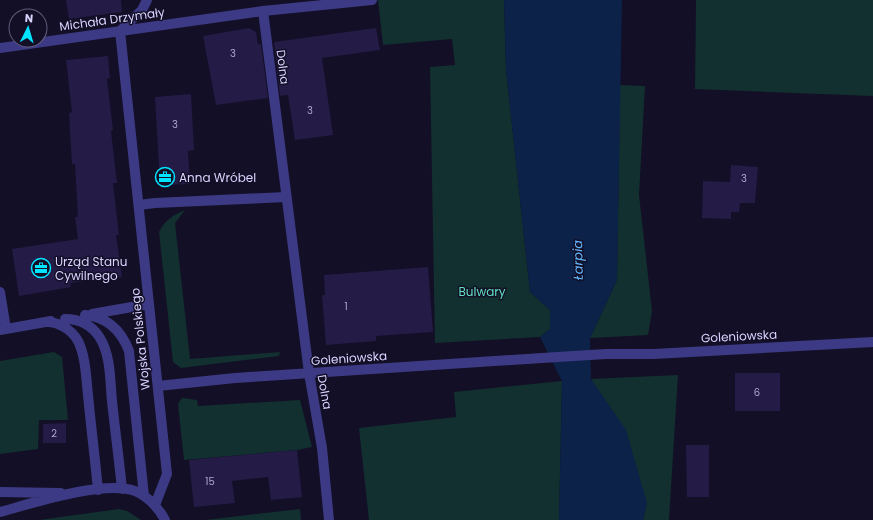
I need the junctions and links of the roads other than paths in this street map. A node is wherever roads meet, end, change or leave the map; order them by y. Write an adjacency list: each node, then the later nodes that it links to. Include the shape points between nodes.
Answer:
1 (147, 0): 4 (street, via 142,10)
2 (372, 0): 3 (street, Michała Drzymały)
3 (263, 11): 4 (street, Michała Drzymały); 6 (street, Dolna)
4 (120, 31): 5 (street, Michała Drzymały); 7 (street, Wojska Polskiego)
5 (0, 48)
6 (286, 197): 7 (street); 15 (street, Dolna)
7 (139, 205): 9 (street, Wojska Polskiego)
8 (0, 292): 13 (street)
9 (149, 304): 10 (street); 16 (street, Wojska Polskiego)
10 (85, 315): 11 (street); 21 (street, via 104,319 114,326 129,351)
11 (65, 319): 12 (street); 17 (street, via 85,323 96,332 105,346)
12 (45, 322): 13 (street); 18 (street, via 71,332 82,350)
13 (3, 329)
14 (873, 342): 15 (street, Goleniowska, via 654,354 606,354)
15 (309, 373): 16 (street, Goleniowska); 25 (street, Dolna, via 322,448)
16 (158, 386): 22 (street, Wojska Polskiego, via 167,474)
17 (122, 489): 18 (street); 21 (street)
18 (98, 490): 20 (street)
19 (0, 492): 20 (street)
20 (75, 493): 23 (street)
21 (144, 496): 22 (street)
22 (156, 506): 24 (street)
23 (0, 512)
24 (165, 520)
25 (329, 520)

